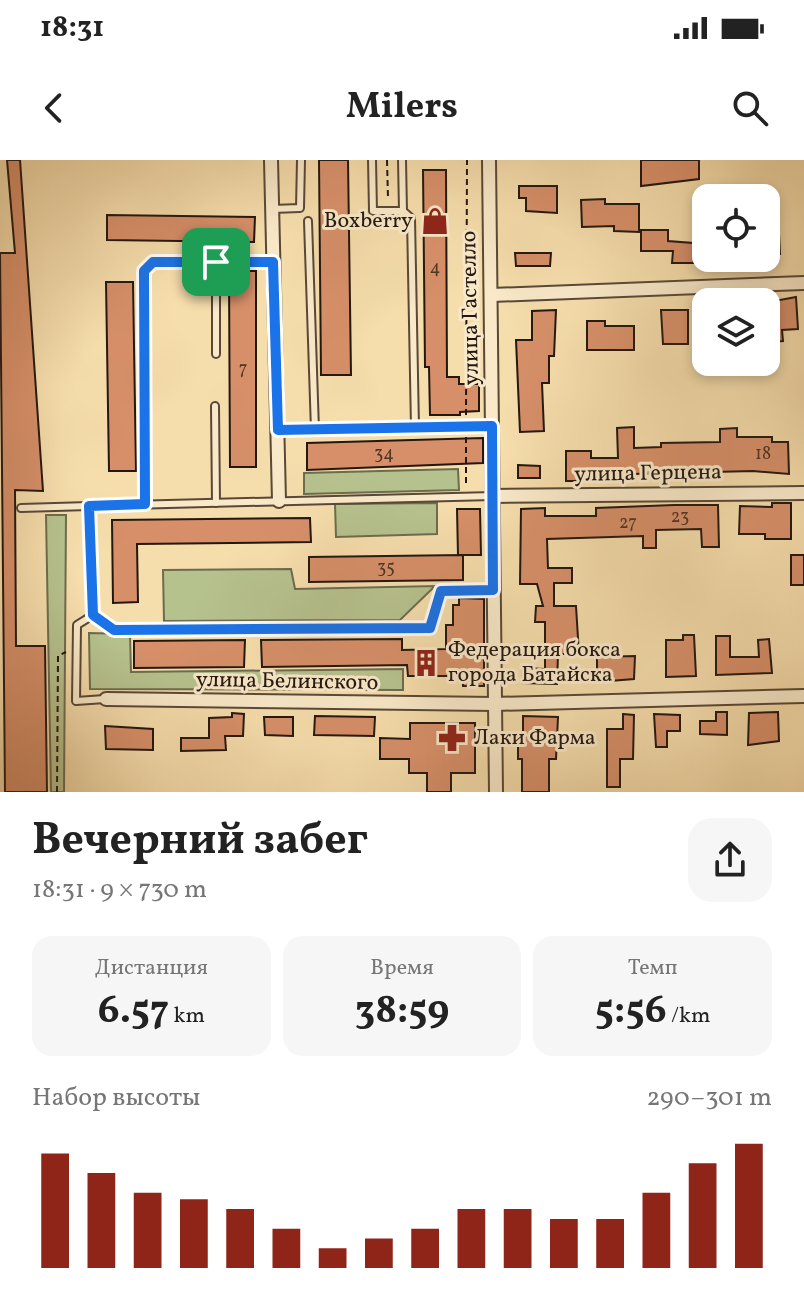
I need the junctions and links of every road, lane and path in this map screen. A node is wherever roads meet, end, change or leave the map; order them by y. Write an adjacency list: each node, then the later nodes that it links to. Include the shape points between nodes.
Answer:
1 (271, 160): 8 (street)
2 (301, 160): 8 (lane, via 300,208)
3 (372, 160): 9 (lane, via 373,210)
4 (387, 160): 9 (path)
5 (402, 160): 10 (lane)
6 (467, 160): 19 (path)
7 (489, 160): 15 (street, улица Гастелло)
8 (272, 209): 13 (street)
9 (388, 211): 10 (lane)
10 (403, 211): 20 (lane, via 411,218)
11 (308, 221): 22 (lane)
12 (216, 262): 13 (lane); 16 (lane); 30 (lane, via 153,262 144,271)
13 (273, 262): 21 (street)
14 (804, 283): 15 (street)
15 (492, 295): 18 (street, улица Гастелло)
16 (216, 354)
17 (215, 406): 29 (lane)
18 (492, 426): 19 (lane); 25 (street, улица Гастелло)
19 (466, 427): 20 (lane); 24 (path)
20 (415, 428): 22 (lane)
21 (278, 430): 22 (lane); 28 (street)
22 (315, 430)
23 (804, 493): 25 (street, улица Герцена)
24 (466, 496): 25 (lane); 26 (lane)
25 (493, 496): 35 (street, улица Гастелло)
26 (447, 497): 27 (lane); 32 (lane)
27 (325, 500): 28 (lane); 34 (lane)
28 (279, 501): 29 (lane)
29 (216, 503): 30 (lane)
30 (145, 504): 31 (lane)
31 (89, 506): 33 (lane); 36 (lane)
32 (447, 507)
33 (21, 508)
34 (325, 511)
35 (493, 590): 36 (lane, via 441,591 430,628 114,630); 40 (street, улица Гастелло)
36 (93, 615): 37 (lane, via 77,625)
37 (77, 644): 39 (lane, via 76,701); 41 (path, via 58,656)
38 (804, 696): 40 (street, улица Белинского)
39 (106, 699): 40 (street, улица Белинского)
40 (495, 704): 42 (street, улица Гастелло)
41 (57, 792)
42 (496, 792)

